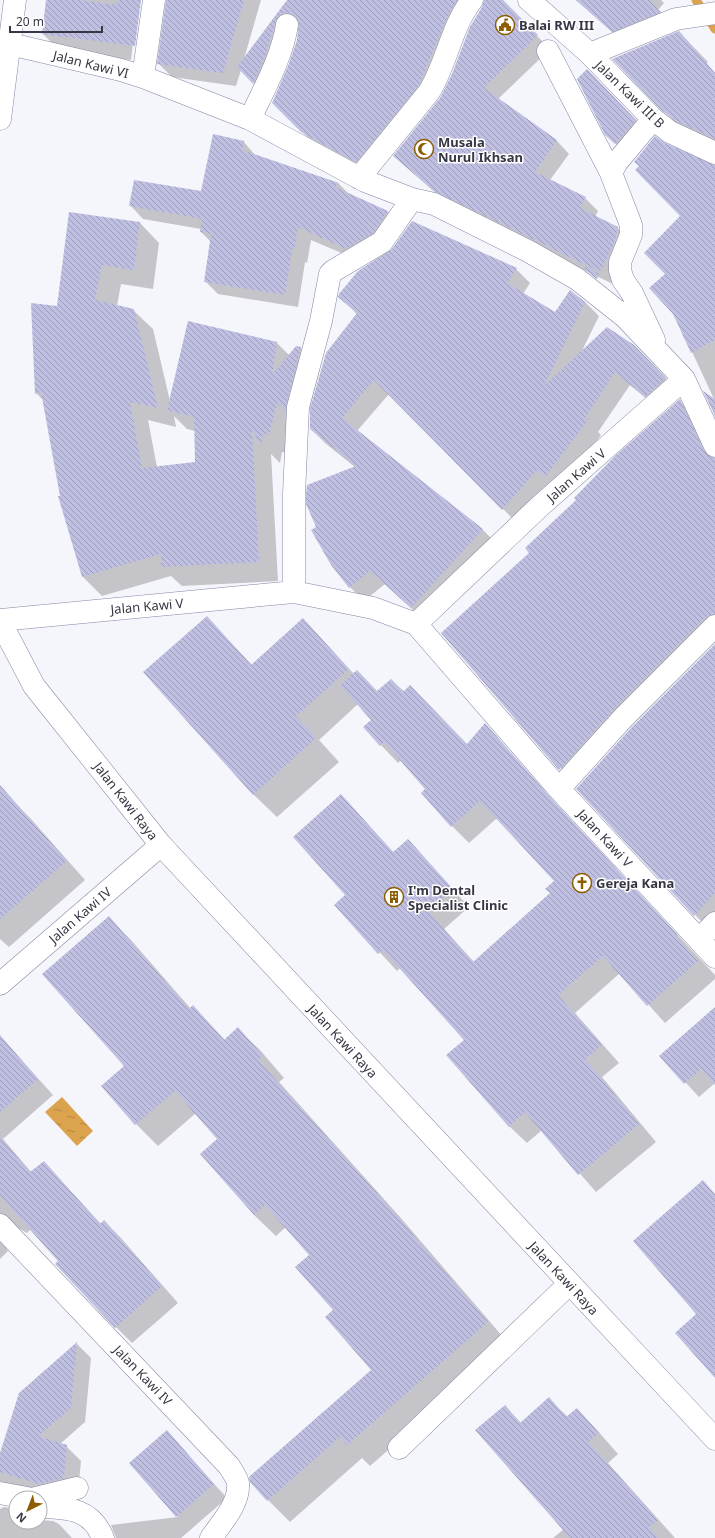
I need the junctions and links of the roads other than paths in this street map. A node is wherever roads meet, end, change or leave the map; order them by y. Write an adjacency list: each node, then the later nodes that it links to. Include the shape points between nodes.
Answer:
1 (15, 0): 7 (street)
2 (154, 0): 10 (street, Jalan Kawi VI)
3 (472, 0): 16 (street, via 457,25 438,79)
4 (529, 0): 9 (street, Jalan Kawi III B)
5 (714, 13): 9 (street, via 676,19)
6 (287, 25): 11 (street, via 269,79)
7 (10, 44): 10 (street, Jalan Kawi VI); 13 (street)
8 (548, 51): 15 (street)
9 (590, 54): 12 (street, Jalan Kawi III B)
10 (143, 77): 11 (street)
11 (250, 118): 16 (street)
12 (653, 118): 14 (street, Jalan Kawi III B, via 670,132); 15 (street)
13 (0, 120)
14 (715, 153)
15 (611, 173): 18 (street, via 631,225 631,235 620,262 620,270)
16 (359, 178): 17 (street)
17 (412, 199): 18 (street, via 434,204 528,251 577,280 625,318); 21 (street, via 382,242 330,273 321,321 298,407 294,494)
18 (660, 354): 19 (street)
19 (684, 379): 20 (street); 23 (street, Jalan Kawi V, via 539,507)
20 (715, 446)
21 (294, 592): 22 (street, Jalan Kawi V); 23 (street, Jalan Kawi V, via 373,608)
22 (0, 620): 26 (street, Jalan Kawi Raya, via 34,686)
23 (416, 624): 25 (street, Jalan Kawi V)
24 (715, 626): 25 (street, via 623,718)
25 (559, 789): 28 (street, Jalan Kawi V)
26 (160, 846): 30 (street, Jalan Kawi IV); 32 (street, Jalan Kawi Raya)
27 (715, 923): 28 (street)
28 (699, 940): 29 (street, Jalan Kawi V)
29 (715, 957)
30 (0, 984)
31 (0, 1225): 39 (street, Jalan Kawi IV, via 229,1466 238,1482 236,1497)
32 (569, 1284): 33 (street, Jalan Kawi Raya); 34 (street)
33 (715, 1439)
34 (399, 1448)
35 (77, 1488): 36 (street)
36 (48, 1495)
37 (48, 1507): 38 (street, via 71,1508 98,1525)
38 (102, 1538)
39 (211, 1538)

